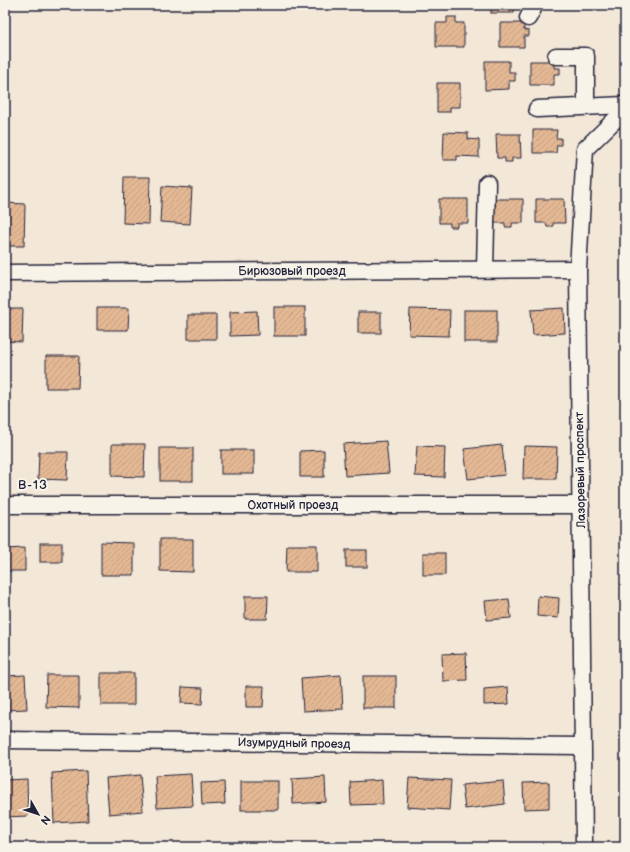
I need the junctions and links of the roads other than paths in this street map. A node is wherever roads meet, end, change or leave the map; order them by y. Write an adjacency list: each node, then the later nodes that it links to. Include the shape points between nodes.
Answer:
1 (556, 56): 3 (street, via 586,56)
2 (625, 104): 3 (street)
3 (586, 106): 4 (street)
4 (537, 109)
5 (625, 110): 8 (street, Лазоревый проспект, via 585,149)
6 (487, 183): 7 (street)
7 (485, 269): 8 (street, Бирюзовый проезд); 9 (street, Бирюзовый проезд)
8 (578, 269): 11 (street, Лазоревый проспект)
9 (5, 273)
10 (5, 505): 11 (street, Охотный проезд)
11 (581, 505): 13 (street, Лазоревый проспект)
12 (5, 740): 13 (street, Изумрудный проезд)
13 (582, 746): 14 (street, Лазоревый проспект)
14 (584, 847)

